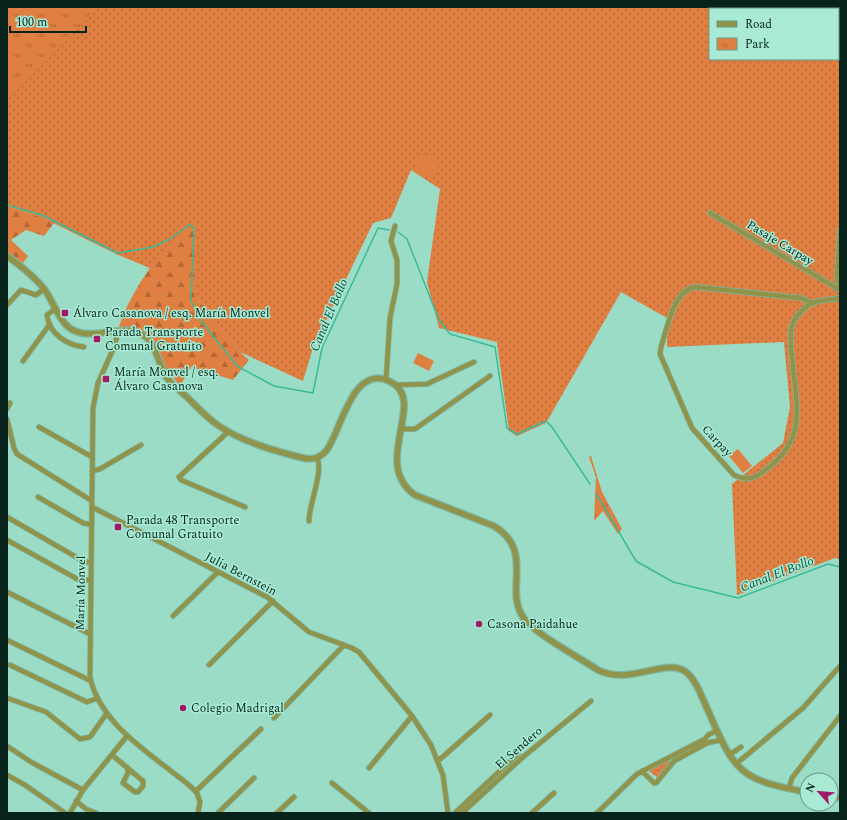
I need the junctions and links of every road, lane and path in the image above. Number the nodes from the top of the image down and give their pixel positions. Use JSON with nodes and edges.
{"nodes":[{"id":1,"x":710,"y":213,"type":"dead end"},
{"id":2,"x":395,"y":226,"type":"dead end"},
{"id":3,"x":840,"y":231,"type":"edge"},
{"id":4,"x":7,"y":256,"type":"edge"},
{"id":5,"x":44,"y":289,"type":"junction"},
{"id":6,"x":840,"y":289,"type":"edge"},
{"id":7,"x":840,"y":298,"type":"edge"},
{"id":8,"x":812,"y":303,"type":"junction"},
{"id":9,"x":7,"y":305,"type":"edge"},
{"id":10,"x":56,"y":308,"type":"junction"},
{"id":11,"x":50,"y":324,"type":"junction"},
{"id":12,"x":118,"y":331,"type":"junction"},
{"id":13,"x":84,"y":347,"type":"dead end"},
{"id":14,"x":23,"y":361,"type":"dead end"},
{"id":15,"x":474,"y":362,"type":"dead end"},
{"id":16,"x":490,"y":376,"type":"dead end"},
{"id":17,"x":386,"y":380,"type":"junction"},
{"id":18,"x":396,"y":385,"type":"junction"},
{"id":19,"x":10,"y":403,"type":"dead end"},
{"id":20,"x":7,"y":409,"type":"edge"},
{"id":21,"x":7,"y":419,"type":"edge"},
{"id":22,"x":39,"y":427,"type":"dead end"},
{"id":23,"x":401,"y":429,"type":"junction"},
{"id":24,"x":228,"y":432,"type":"junction"},
{"id":25,"x":141,"y":445,"type":"dead end"},
{"id":26,"x":92,"y":457,"type":"junction"},
{"id":27,"x":317,"y":457,"type":"junction"},
{"id":28,"x":92,"y":471,"type":"junction"},
{"id":29,"x":38,"y":497,"type":"dead end"},
{"id":30,"x":92,"y":501,"type":"junction"},
{"id":31,"x":92,"y":507,"type":"junction"},
{"id":32,"x":245,"y":508,"type":"dead end"},
{"id":33,"x":7,"y":517,"type":"edge"},
{"id":34,"x":309,"y":521,"type":"dead end"},
{"id":35,"x":92,"y":525,"type":"junction"},
{"id":36,"x":7,"y":540,"type":"edge"},
{"id":37,"x":91,"y":563,"type":"junction"},
{"id":38,"x":218,"y":572,"type":"junction"},
{"id":39,"x":91,"y":580,"type":"junction"},
{"id":40,"x":7,"y":592,"type":"edge"},
{"id":41,"x":273,"y":601,"type":"junction"},
{"id":42,"x":173,"y":616,"type":"dead end"},
{"id":43,"x":90,"y":634,"type":"junction"},
{"id":44,"x":7,"y":640,"type":"edge"},
{"id":45,"x":344,"y":645,"type":"junction"},
{"id":46,"x":10,"y":665,"type":"dead end"},
{"id":47,"x":209,"y":665,"type":"dead end"},
{"id":48,"x":840,"y":666,"type":"edge"},
{"id":49,"x":91,"y":681,"type":"junction"},
{"id":50,"x":7,"y":698,"type":"edge"},
{"id":51,"x":98,"y":698,"type":"junction"},
{"id":52,"x":591,"y":700,"type":"dead end"},
{"id":53,"x":107,"y":713,"type":"junction"},
{"id":54,"x":490,"y":715,"type":"dead end"},
{"id":55,"x":412,"y":716,"type":"junction"},
{"id":56,"x":840,"y":716,"type":"edge"},
{"id":57,"x":274,"y":718,"type":"dead end"},
{"id":58,"x":261,"y":729,"type":"dead end"},
{"id":59,"x":716,"y":731,"type":"junction"},
{"id":60,"x":128,"y":736,"type":"junction"},
{"id":61,"x":720,"y":740,"type":"junction"},
{"id":62,"x":7,"y":746,"type":"edge"},
{"id":63,"x":741,"y":747,"type":"dead end"},
{"id":64,"x":518,"y":754,"type":"dead end"},
{"id":65,"x":112,"y":755,"type":"junction"},
{"id":66,"x":729,"y":755,"type":"junction"},
{"id":67,"x":672,"y":759,"type":"junction"},
{"id":68,"x":438,"y":761,"type":"junction"},
{"id":69,"x":736,"y":764,"type":"junction"},
{"id":70,"x":127,"y":767,"type":"junction"},
{"id":71,"x":368,"y":768,"type":"dead end"},
{"id":72,"x":642,"y":771,"type":"junction"},
{"id":73,"x":7,"y":775,"type":"edge"},
{"id":74,"x":254,"y":778,"type":"dead end"},
{"id":75,"x":332,"y":783,"type":"dead end"},
{"id":76,"x":789,"y":788,"type":"junction"},
{"id":77,"x":82,"y":790,"type":"junction"},
{"id":78,"x":799,"y":790,"type":"edge"},
{"id":79,"x":196,"y":791,"type":"junction"},
{"id":80,"x":554,"y":793,"type":"dead end"},
{"id":81,"x":294,"y":797,"type":"dead end"},
{"id":82,"x":76,"y":801,"type":"junction"},
{"id":83,"x":65,"y":813,"type":"edge"},
{"id":84,"x":70,"y":813,"type":"edge"},
{"id":85,"x":96,"y":813,"type":"edge"},
{"id":86,"x":198,"y":813,"type":"edge"},
{"id":87,"x":218,"y":813,"type":"edge"},
{"id":88,"x":277,"y":813,"type":"edge"},
{"id":89,"x":369,"y":813,"type":"edge"},
{"id":90,"x":448,"y":813,"type":"edge"},
{"id":91,"x":455,"y":813,"type":"edge"},
{"id":92,"x":462,"y":813,"type":"edge"},
{"id":93,"x":532,"y":813,"type":"edge"},
{"id":94,"x":597,"y":813,"type":"edge"}],
"edges":[{"from":1,"to":6,"type":"street","name":"Pasaje Carpay"},
{"from":2,"to":17,"type":"street"},
{"from":3,"to":6,"type":"street"},
{"from":4,"to":5,"type":"street"},
{"from":5,"to":9,"type":"street"},
{"from":5,"to":10,"type":"street"},
{"from":7,"to":8,"type":"street","name":"Carpay"},
{"from":8,"to":8,"type":"street","name":"Carpay"},
{"from":10,"to":11,"type":"street"},
{"from":10,"to":12,"type":"street"},
{"from":11,"to":13,"type":"street"},
{"from":11,"to":14,"type":"street"},
{"from":12,"to":24,"type":"street"},
{"from":12,"to":26,"type":"street","name":"María Monvel"},
{"from":15,"to":18,"type":"street"},
{"from":16,"to":23,"type":"street"},
{"from":17,"to":18,"type":"street"},
{"from":17,"to":27,"type":"street"},
{"from":18,"to":23,"type":"street"},
{"from":19,"to":20,"type":"street"},
{"from":21,"to":30,"type":"street"},
{"from":22,"to":26,"type":"street"},
{"from":23,"to":59,"type":"street"},
{"from":24,"to":27,"type":"street"},
{"from":24,"to":32,"type":"street"},
{"from":25,"to":28,"type":"street"},
{"from":26,"to":28,"type":"street","name":"María Monvel"},
{"from":27,"to":34,"type":"street"},
{"from":28,"to":30,"type":"street","name":"María Monvel"},
{"from":29,"to":35,"type":"street"},
{"from":30,"to":31,"type":"street","name":"María Monvel"},
{"from":31,"to":35,"type":"street","name":"María Monvel"},
{"from":31,"to":38,"type":"street","name":"Julia Bernstein"},
{"from":33,"to":37,"type":"street"},
{"from":35,"to":37,"type":"street","name":"María Monvel"},
{"from":36,"to":39,"type":"street"},
{"from":37,"to":39,"type":"street","name":"María Monvel"},
{"from":38,"to":41,"type":"street","name":"Julia Bernstein"},
{"from":38,"to":42,"type":"street"},
{"from":39,"to":43,"type":"street","name":"María Monvel"},
{"from":40,"to":43,"type":"street"},
{"from":41,"to":45,"type":"street","name":"Julia Bernstein"},
{"from":41,"to":47,"type":"street"},
{"from":43,"to":49,"type":"street","name":"María Monvel"},
{"from":44,"to":49,"type":"street"},
{"from":45,"to":55,"type":"street","name":"Julia Bernstein"},
{"from":45,"to":57,"type":"street"},
{"from":46,"to":51,"type":"street"},
{"from":48,"to":69,"type":"street"},
{"from":49,"to":51,"type":"street","name":"María Monvel"},
{"from":50,"to":53,"type":"street"},
{"from":51,"to":53,"type":"street","name":"María Monvel"},
{"from":52,"to":92,"type":"street","name":"El Sendero"},
{"from":53,"to":60,"type":"street","name":"María Monvel"},
{"from":54,"to":68,"type":"street"},
{"from":55,"to":68,"type":"street","name":"Julia Bernstein"},
{"from":55,"to":71,"type":"street"},
{"from":56,"to":76,"type":"street"},
{"from":58,"to":79,"type":"street"},
{"from":59,"to":61,"type":"street"},
{"from":59,"to":67,"type":"street"},
{"from":60,"to":65,"type":"street"},
{"from":60,"to":79,"type":"street","name":"María Monvel"},
{"from":61,"to":66,"type":"street"},
{"from":61,"to":67,"type":"street"},
{"from":62,"to":77,"type":"street"},
{"from":63,"to":66,"type":"street"},
{"from":64,"to":91,"type":"street"},
{"from":65,"to":70,"type":"street"},
{"from":65,"to":77,"type":"street"},
{"from":66,"to":69,"type":"street"},
{"from":67,"to":72,"type":"street"},
{"from":67,"to":72,"type":"street"},
{"from":68,"to":90,"type":"street","name":"Julia Bernstein"},
{"from":69,"to":76,"type":"street"},
{"from":70,"to":70,"type":"street"},
{"from":72,"to":94,"type":"street"},
{"from":73,"to":83,"type":"street"},
{"from":74,"to":87,"type":"street"},
{"from":75,"to":89,"type":"street"},
{"from":76,"to":78,"type":"street"},
{"from":77,"to":82,"type":"street"},
{"from":79,"to":86,"type":"street"},
{"from":80,"to":93,"type":"street"},
{"from":81,"to":88,"type":"street"},
{"from":82,"to":84,"type":"street"},
{"from":82,"to":85,"type":"street"}]}
